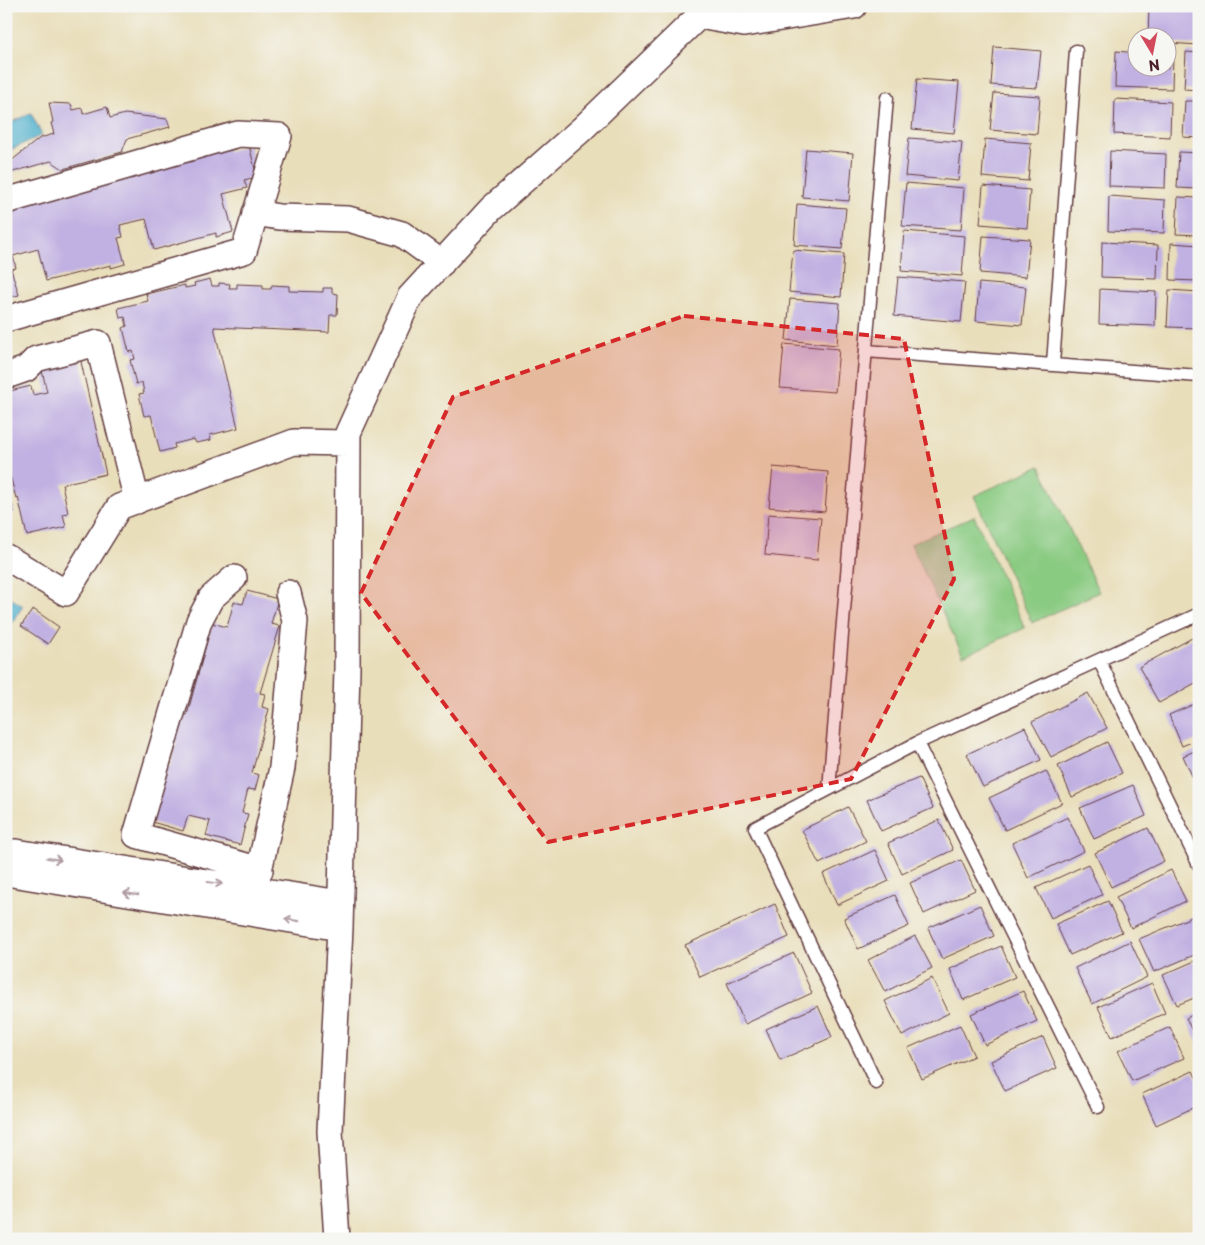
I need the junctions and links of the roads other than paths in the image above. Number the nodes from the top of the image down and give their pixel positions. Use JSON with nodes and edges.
{"nodes":[{"id":1,"x":854,"y":6,"type":"edge"},
{"id":2,"x":703,"y":11,"type":"edge"},
{"id":3,"x":1076,"y":51,"type":"dead end"},
{"id":4,"x":887,"y":98,"type":"dead end"},
{"id":5,"x":6,"y":201,"type":"edge"},
{"id":6,"x":255,"y":213,"type":"junction"},
{"id":7,"x":442,"y":263,"type":"junction"},
{"id":8,"x":6,"y":319,"type":"edge"},
{"id":9,"x":866,"y":351,"type":"junction"},
{"id":10,"x":1053,"y":364,"type":"junction"},
{"id":11,"x":6,"y":376,"type":"edge"},
{"id":12,"x":1199,"y":376,"type":"edge"},
{"id":13,"x":348,"y":443,"type":"junction"},
{"id":14,"x":136,"y":500,"type":"junction"},
{"id":15,"x":6,"y":557,"type":"edge"},
{"id":16,"x":234,"y":578,"type":"dead end"},
{"id":17,"x":288,"y":593,"type":"dead end"},
{"id":18,"x":1199,"y":614,"type":"edge"},
{"id":19,"x":1099,"y":660,"type":"junction"},
{"id":20,"x":917,"y":743,"type":"junction"},
{"id":21,"x":829,"y":789,"type":"junction"},
{"id":22,"x":6,"y":853,"type":"edge"},
{"id":23,"x":1199,"y":865,"type":"edge"},
{"id":24,"x":6,"y":872,"type":"edge"},
{"id":25,"x":257,"y":880,"type":"junction"},
{"id":26,"x":340,"y":903,"type":"junction"},
{"id":27,"x":340,"y":928,"type":"junction"},
{"id":28,"x":876,"y":1083,"type":"dead end"},
{"id":29,"x":1098,"y":1107,"type":"dead end"},
{"id":30,"x":337,"y":1239,"type":"edge"}],
"edges":[{"from":1,"to":2,"type":"street"},
{"from":2,"to":7,"type":"street"},
{"from":3,"to":10,"type":"lane"},
{"from":4,"to":9,"type":"lane"},
{"from":5,"to":6,"type":"street"},
{"from":6,"to":7,"type":"street"},
{"from":6,"to":8,"type":"street"},
{"from":7,"to":13,"type":"street"},
{"from":9,"to":10,"type":"lane"},
{"from":9,"to":21,"type":"lane"},
{"from":10,"to":12,"type":"lane"},
{"from":11,"to":14,"type":"street"},
{"from":13,"to":14,"type":"street"},
{"from":13,"to":26,"type":"street"},
{"from":14,"to":15,"type":"street"},
{"from":16,"to":25,"type":"street"},
{"from":17,"to":25,"type":"street"},
{"from":18,"to":19,"type":"lane"},
{"from":19,"to":20,"type":"lane"},
{"from":19,"to":23,"type":"lane"},
{"from":20,"to":21,"type":"lane"},
{"from":20,"to":29,"type":"lane"},
{"from":21,"to":28,"type":"lane"},
{"from":22,"to":25,"type":"street","one_way":true},
{"from":27,"to":24,"type":"street","one_way":true},
{"from":25,"to":26,"type":"street"},
{"from":26,"to":27,"type":"street"},
{"from":27,"to":30,"type":"street"}]}
